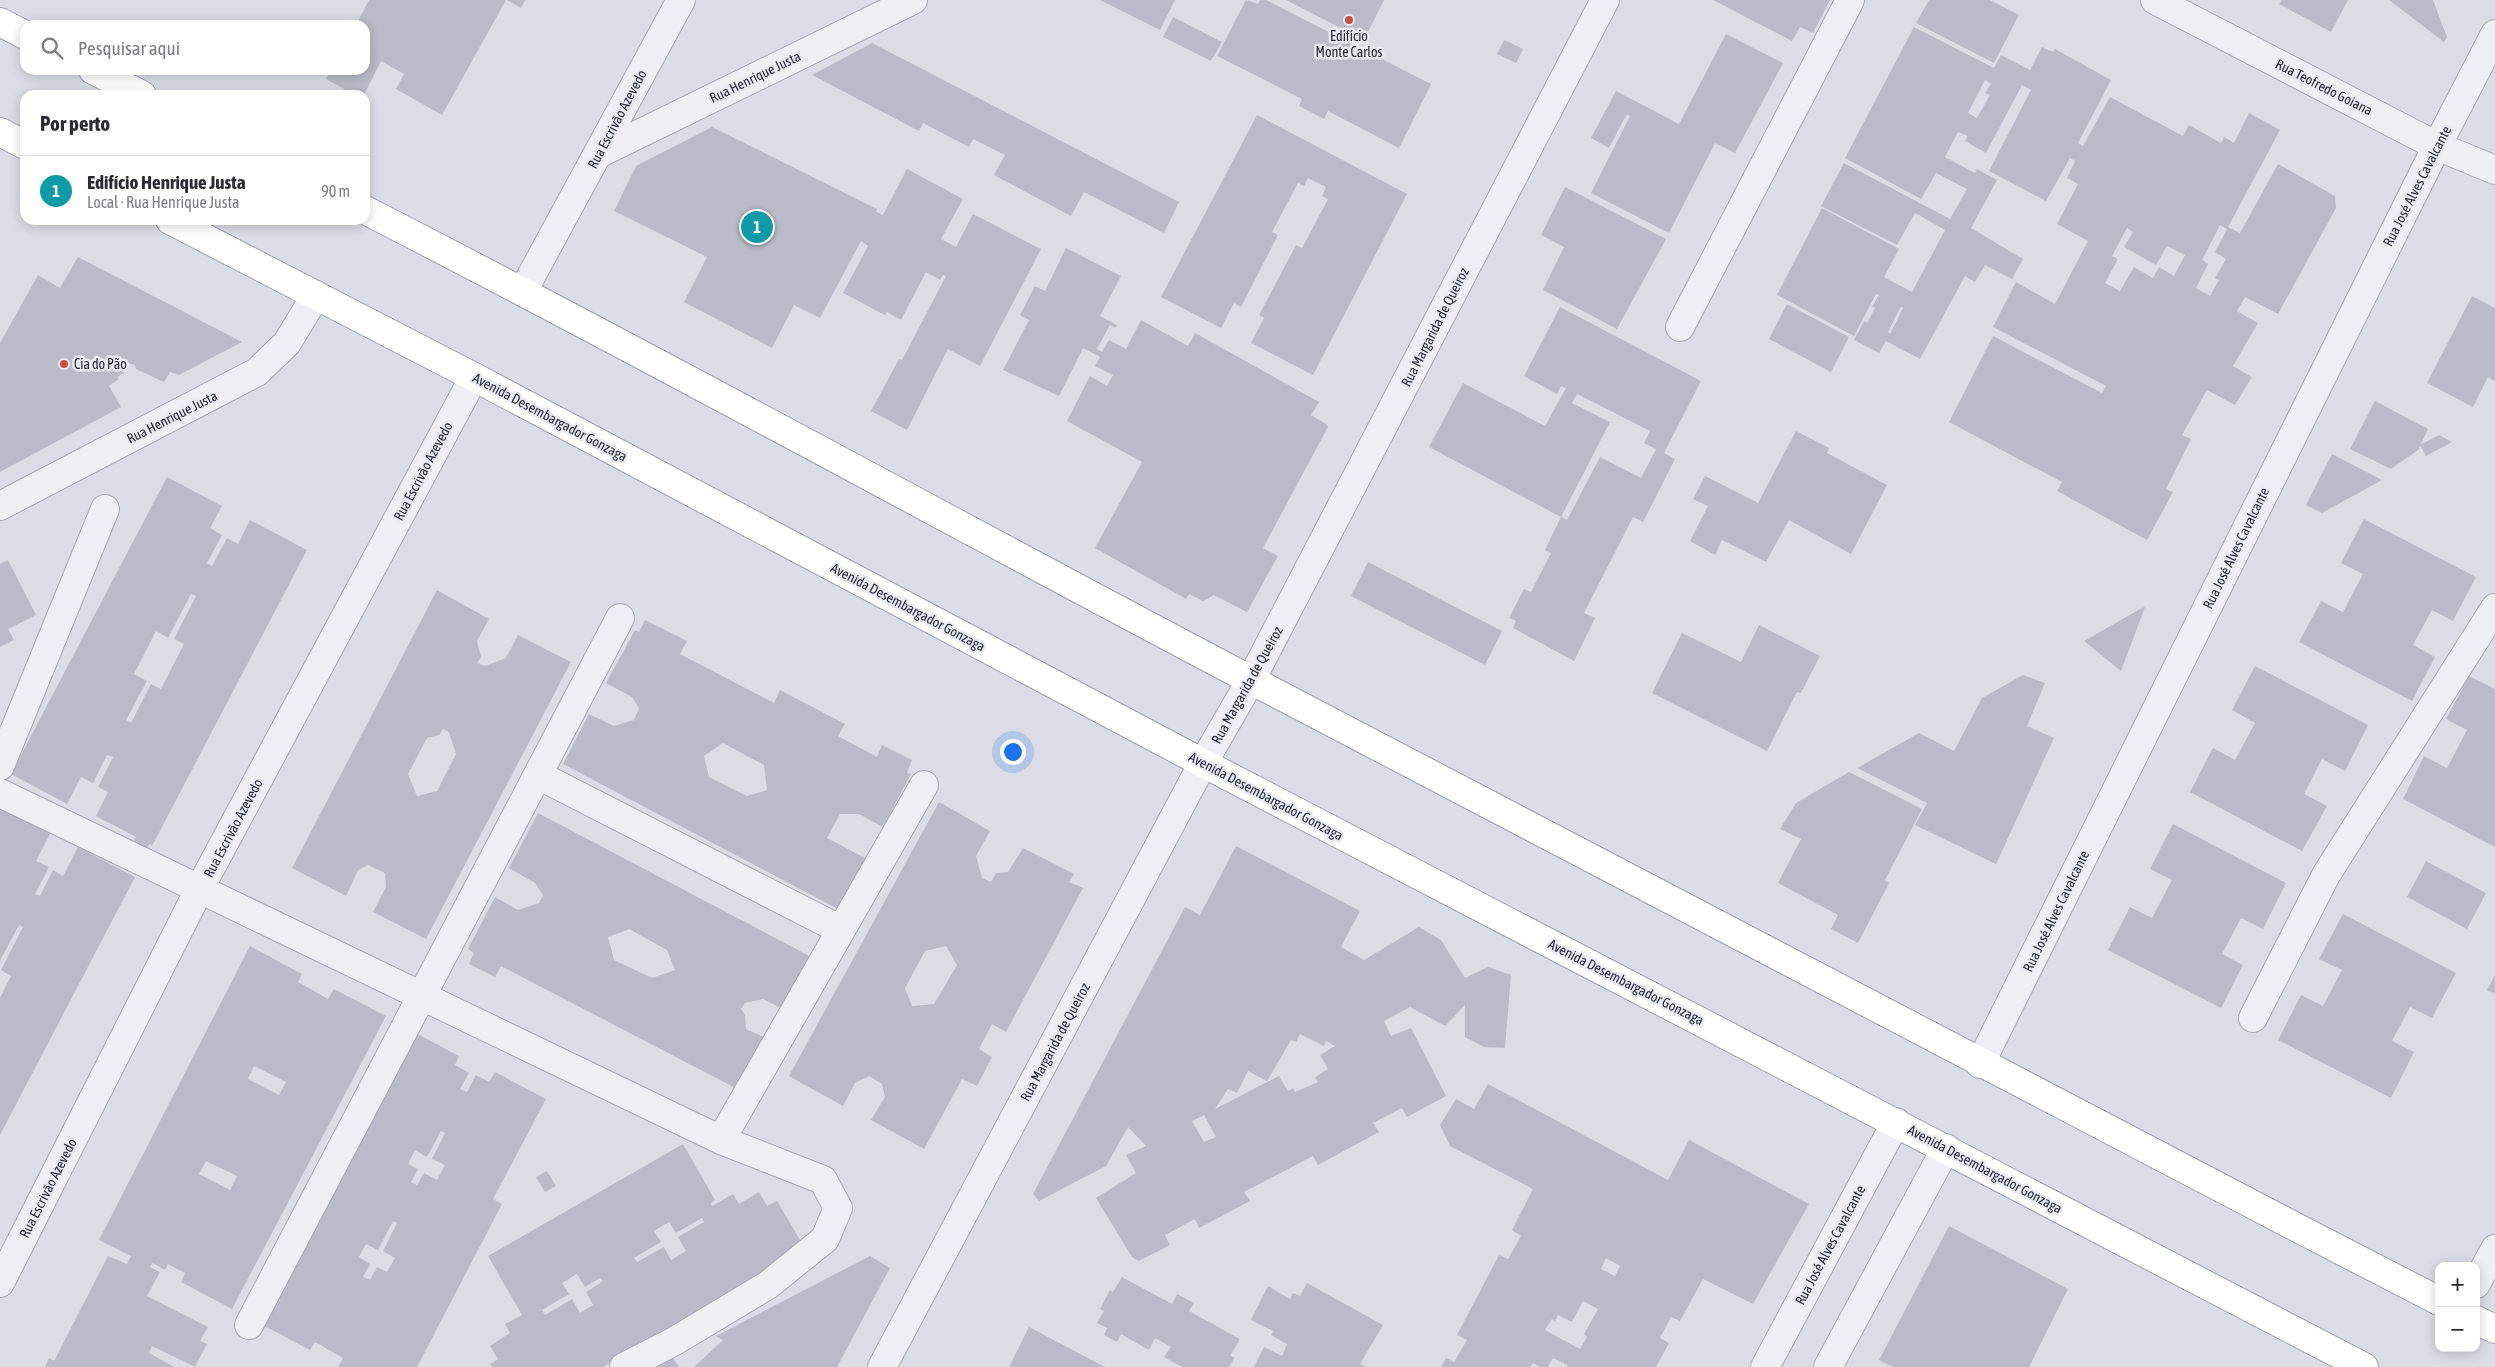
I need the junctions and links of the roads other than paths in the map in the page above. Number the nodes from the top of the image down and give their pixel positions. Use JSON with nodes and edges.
{"nodes":[{"id":1,"x":681,"y":0,"type":"edge"},
{"id":2,"x":913,"y":0,"type":"edge"},
{"id":3,"x":1605,"y":0,"type":"edge"},
{"id":4,"x":1850,"y":0,"type":"edge"},
{"id":5,"x":2155,"y":0,"type":"edge"},
{"id":6,"x":0,"y":22,"type":"edge"},
{"id":7,"x":20,"y":32,"type":"edge"},
{"id":8,"x":2495,"y":34,"type":"edge"},
{"id":9,"x":103,"y":75,"type":"edge"},
{"id":10,"x":132,"y":90,"type":"edge"},
{"id":11,"x":0,"y":132,"type":"edge"},
{"id":12,"x":20,"y":142,"type":"edge"},
{"id":13,"x":2437,"y":146,"type":"junction"},
{"id":14,"x":598,"y":154,"type":"junction"},
{"id":15,"x":2495,"y":170,"type":"edge"},
{"id":16,"x":370,"y":213,"type":"edge"},
{"id":17,"x":180,"y":225,"type":"edge"},
{"id":18,"x":523,"y":291,"type":"junction"},
{"id":19,"x":316,"y":295,"type":"junction"},
{"id":20,"x":1680,"y":327,"type":"dead end"},
{"id":21,"x":474,"y":377,"type":"junction"},
{"id":22,"x":0,"y":506,"type":"edge"},
{"id":23,"x":105,"y":509,"type":"dead end"},
{"id":24,"x":2495,"y":608,"type":"edge"},
{"id":25,"x":620,"y":618,"type":"dead end"},
{"id":26,"x":1251,"y":680,"type":"junction"},
{"id":27,"x":1203,"y":764,"type":"junction"},
{"id":28,"x":0,"y":766,"type":"edge"},
{"id":29,"x":538,"y":776,"type":"junction"},
{"id":30,"x":924,"y":785,"type":"dead end"},
{"id":31,"x":0,"y":793,"type":"edge"},
{"id":32,"x":200,"y":888,"type":"junction"},
{"id":33,"x":841,"y":930,"type":"junction"},
{"id":34,"x":422,"y":996,"type":"junction"},
{"id":35,"x":2253,"y":1018,"type":"dead end"},
{"id":36,"x":1980,"y":1064,"type":"junction"},
{"id":37,"x":1896,"y":1122,"type":"junction"},
{"id":38,"x":721,"y":1140,"type":"junction"},
{"id":39,"x":1946,"y":1148,"type":"junction"},
{"id":40,"x":2495,"y":1249,"type":"edge"},
{"id":41,"x":2480,"y":1277,"type":"edge"},
{"id":42,"x":0,"y":1283,"type":"edge"},
{"id":43,"x":2435,"y":1299,"type":"edge"},
{"id":44,"x":2480,"y":1322,"type":"edge"},
{"id":45,"x":249,"y":1325,"type":"dead end"},
{"id":46,"x":2495,"y":1330,"type":"edge"},
{"id":47,"x":624,"y":1367,"type":"edge"},
{"id":48,"x":882,"y":1367,"type":"edge"},
{"id":49,"x":1765,"y":1367,"type":"edge"},
{"id":50,"x":1828,"y":1367,"type":"edge"},
{"id":51,"x":2364,"y":1367,"type":"edge"}],
"edges":[{"from":1,"to":14,"type":"street","name":"Rua Escrivão Azevedo"},
{"from":2,"to":14,"type":"street","name":"Rua Henrique Justa"},
{"from":3,"to":26,"type":"street","name":"Rua Margarida de Queiroz"},
{"from":4,"to":20,"type":"street"},
{"from":5,"to":13,"type":"street","name":"Rua Teofredo Goiana"},
{"from":6,"to":7,"type":"main road"},
{"from":8,"to":13,"type":"street","name":"Rua José Alves Cavalcante"},
{"from":9,"to":10,"type":"main road"},
{"from":11,"to":12,"type":"main road"},
{"from":13,"to":15,"type":"street","name":"Rua Teofredo Goiana"},
{"from":13,"to":36,"type":"street","name":"Rua José Alves Cavalcante"},
{"from":14,"to":18,"type":"street","name":"Rua Escrivão Azevedo"},
{"from":16,"to":18,"type":"main road"},
{"from":17,"to":19,"type":"main road","name":"Avenida Desembargador Gonzaga"},
{"from":18,"to":26,"type":"main road"},
{"from":19,"to":21,"type":"main road","name":"Avenida Desembargador Gonzaga"},
{"from":19,"to":22,"type":"street","name":"Rua Henrique Justa"},
{"from":21,"to":27,"type":"main road","name":"Avenida Desembargador Gonzaga"},
{"from":21,"to":32,"type":"street","name":"Rua Escrivão Azevedo"},
{"from":23,"to":28,"type":"street"},
{"from":24,"to":35,"type":"street"},
{"from":25,"to":29,"type":"street"},
{"from":26,"to":27,"type":"street","name":"Rua Margarida de Queiroz"},
{"from":26,"to":36,"type":"main road"},
{"from":27,"to":37,"type":"main road","name":"Avenida Desembargador Gonzaga"},
{"from":27,"to":48,"type":"street","name":"Rua Margarida de Queiroz"},
{"from":29,"to":33,"type":"street"},
{"from":29,"to":34,"type":"street"},
{"from":30,"to":33,"type":"street"},
{"from":31,"to":32,"type":"street"},
{"from":32,"to":34,"type":"street"},
{"from":32,"to":42,"type":"street","name":"Rua Escrivão Azevedo"},
{"from":33,"to":38,"type":"street"},
{"from":34,"to":38,"type":"street"},
{"from":34,"to":45,"type":"street"},
{"from":36,"to":43,"type":"main road"},
{"from":37,"to":39,"type":"main road","name":"Avenida Desembargador Gonzaga"},
{"from":37,"to":49,"type":"street","name":"Rua José Alves Cavalcante"},
{"from":38,"to":47,"type":"street"},
{"from":39,"to":50,"type":"street"},
{"from":39,"to":51,"type":"main road","name":"Avenida Desembargador Gonzaga"},
{"from":40,"to":41,"type":"street"},
{"from":44,"to":46,"type":"main road"}]}
